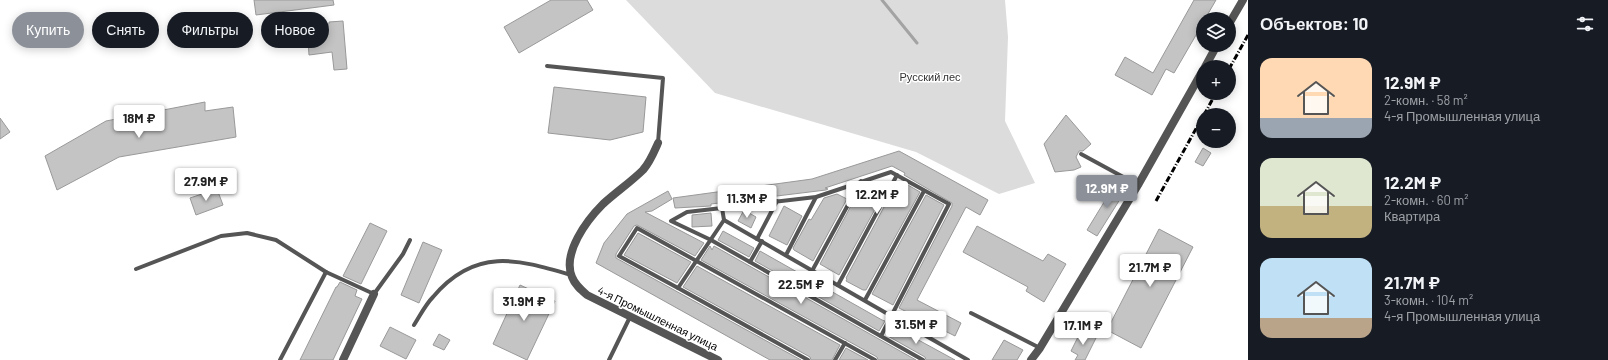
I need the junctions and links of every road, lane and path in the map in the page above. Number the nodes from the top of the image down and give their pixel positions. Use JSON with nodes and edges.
{"nodes":[{"id":1,"x":1243,"y":0,"type":"edge"},
{"id":2,"x":1236,"y":12,"type":"edge"},
{"id":3,"x":547,"y":66,"type":"dead end"},
{"id":4,"x":1196,"y":82,"type":"edge"},
{"id":5,"x":658,"y":143,"type":"joint"},
{"id":6,"x":1081,"y":154,"type":"dead end"},
{"id":7,"x":897,"y":175,"type":"junction"},
{"id":8,"x":861,"y":182,"type":"junction"},
{"id":9,"x":1138,"y":185,"type":"junction"},
{"id":10,"x":924,"y":191,"type":"junction"},
{"id":11,"x":816,"y":197,"type":"junction"},
{"id":12,"x":778,"y":201,"type":"junction"},
{"id":13,"x":722,"y":208,"type":"junction"},
{"id":14,"x":724,"y":220,"type":"junction"},
{"id":15,"x":410,"y":240,"type":"dead end"},
{"id":16,"x":710,"y":240,"type":"junction"},
{"id":17,"x":759,"y":240,"type":"junction"},
{"id":18,"x":786,"y":255,"type":"junction"},
{"id":19,"x":697,"y":261,"type":"junction"},
{"id":20,"x":750,"y":262,"type":"junction"},
{"id":21,"x":136,"y":269,"type":"dead end"},
{"id":22,"x":812,"y":271,"type":"junction"},
{"id":23,"x":326,"y":272,"type":"junction"},
{"id":24,"x":571,"y":275,"type":"junction"},
{"id":25,"x":838,"y":285,"type":"junction"},
{"id":26,"x":678,"y":288,"type":"junction"},
{"id":27,"x":374,"y":294,"type":"junction"},
{"id":28,"x":865,"y":300,"type":"junction"},
{"id":29,"x":971,"y":313,"type":"dead end"},
{"id":30,"x":892,"y":316,"type":"junction"},
{"id":31,"x":630,"y":317,"type":"junction"},
{"id":32,"x":414,"y":325,"type":"dead end"},
{"id":33,"x":881,"y":336,"type":"junction"},
{"id":34,"x":845,"y":343,"type":"junction"},
{"id":35,"x":1040,"y":348,"type":"junction"},
{"id":36,"x":280,"y":360,"type":"edge"},
{"id":37,"x":342,"y":360,"type":"edge"},
{"id":38,"x":609,"y":360,"type":"edge"},
{"id":39,"x":718,"y":360,"type":"edge"},
{"id":40,"x":808,"y":360,"type":"edge"},
{"id":41,"x":835,"y":360,"type":"edge"},
{"id":42,"x":875,"y":360,"type":"edge"},
{"id":43,"x":923,"y":360,"type":"edge"},
{"id":44,"x":968,"y":360,"type":"edge"},
{"id":45,"x":1031,"y":360,"type":"edge"}],
"edges":[{"from":1,"to":2,"type":"street"},
{"from":3,"to":5,"type":"lane"},
{"from":4,"to":9,"type":"street"},
{"from":5,"to":24,"type":"street"},
{"from":6,"to":9,"type":"lane"},
{"from":7,"to":8,"type":"lane"},
{"from":7,"to":10,"type":"lane"},
{"from":7,"to":25,"type":"lane"},
{"from":8,"to":11,"type":"lane"},
{"from":8,"to":22,"type":"lane"},
{"from":9,"to":35,"type":"street"},
{"from":10,"to":28,"type":"lane"},
{"from":10,"to":30,"type":"lane"},
{"from":11,"to":12,"type":"lane"},
{"from":11,"to":18,"type":"lane"},
{"from":12,"to":13,"type":"lane"},
{"from":12,"to":17,"type":"lane"},
{"from":13,"to":14,"type":"lane"},
{"from":13,"to":16,"type":"lane"},
{"from":14,"to":16,"type":"lane"},
{"from":14,"to":17,"type":"lane"},
{"from":15,"to":27,"type":"lane"},
{"from":16,"to":19,"type":"lane"},
{"from":16,"to":20,"type":"lane"},
{"from":17,"to":18,"type":"lane"},
{"from":17,"to":20,"type":"lane"},
{"from":18,"to":22,"type":"lane"},
{"from":19,"to":26,"type":"lane"},
{"from":19,"to":26,"type":"lane"},
{"from":19,"to":34,"type":"lane"},
{"from":20,"to":33,"type":"lane"},
{"from":21,"to":23,"type":"lane"},
{"from":22,"to":25,"type":"lane"},
{"from":23,"to":27,"type":"lane"},
{"from":23,"to":36,"type":"lane"},
{"from":24,"to":31,"type":"street","name":"4-я Промышленная улица"},
{"from":24,"to":32,"type":"lane"},
{"from":25,"to":28,"type":"lane"},
{"from":26,"to":40,"type":"lane"},
{"from":27,"to":37,"type":"street"},
{"from":28,"to":30,"type":"lane"},
{"from":29,"to":35,"type":"lane"},
{"from":30,"to":33,"type":"lane"},
{"from":30,"to":44,"type":"lane"},
{"from":31,"to":38,"type":"lane"},
{"from":31,"to":39,"type":"street","name":"4-я Промышленная улица"},
{"from":33,"to":43,"type":"lane"},
{"from":34,"to":41,"type":"lane"},
{"from":34,"to":42,"type":"lane"},
{"from":35,"to":45,"type":"street"}]}
